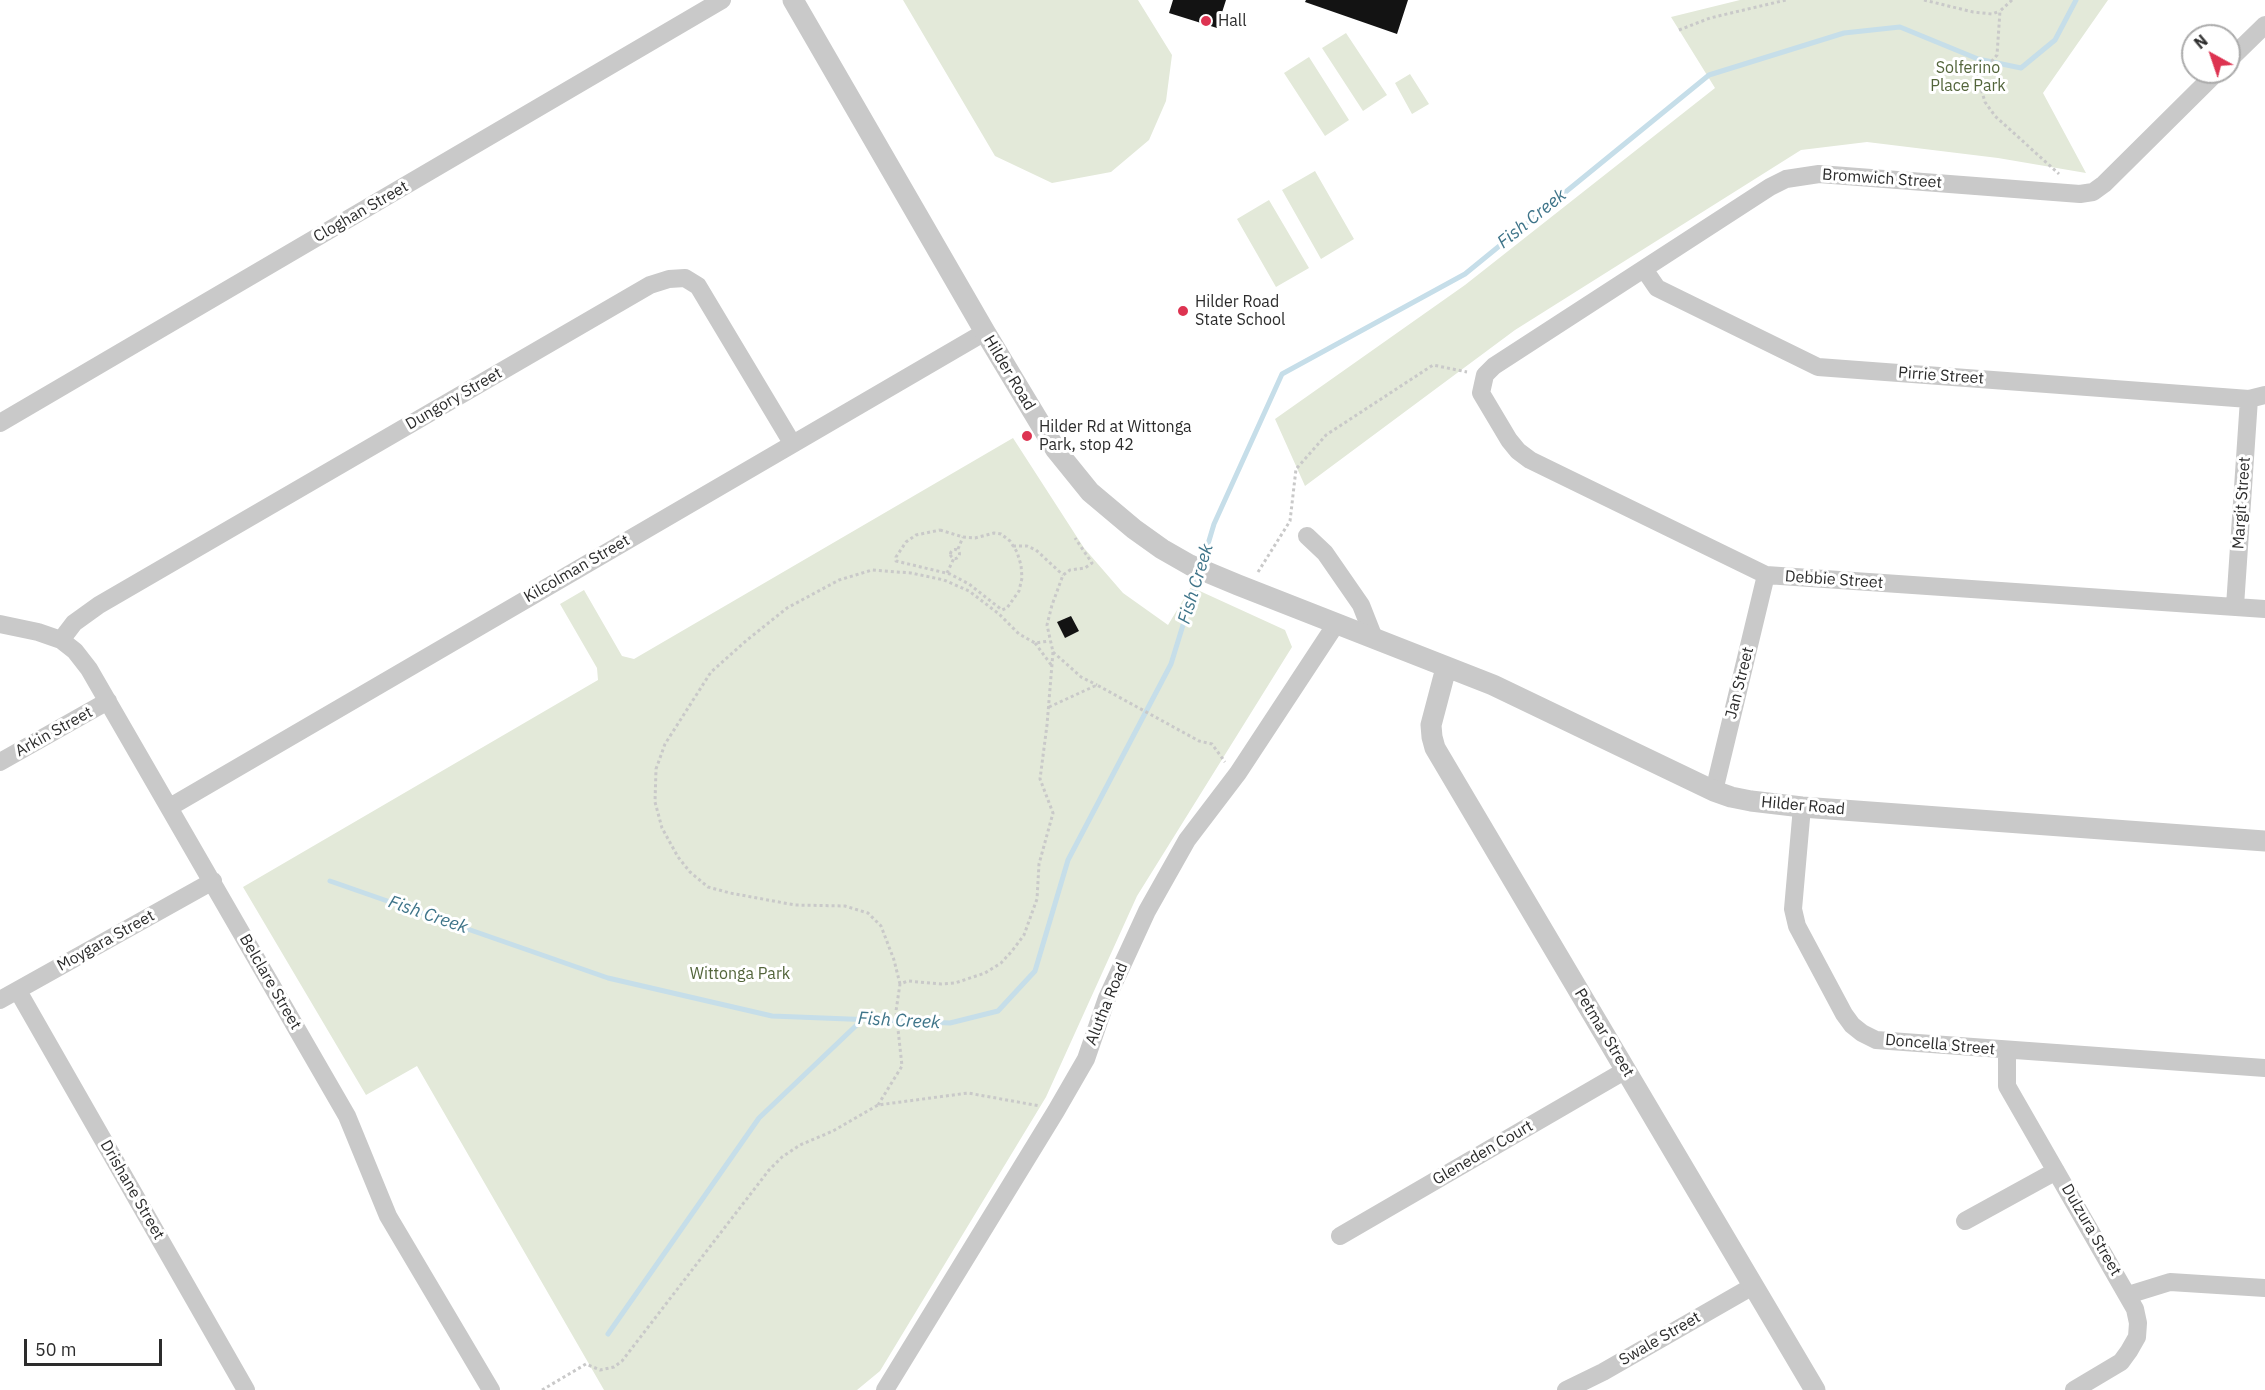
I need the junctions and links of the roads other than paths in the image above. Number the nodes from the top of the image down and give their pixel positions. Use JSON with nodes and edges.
{"nodes":[{"id":1,"x":722,"y":0,"type":"edge"},
{"id":2,"x":793,"y":0,"type":"edge"},
{"id":3,"x":2265,"y":25,"type":"edge"},
{"id":4,"x":2241,"y":48,"type":"edge"},
{"id":5,"x":2205,"y":84,"type":"edge"},
{"id":6,"x":1644,"y":268,"type":"junction"},
{"id":7,"x":985,"y":332,"type":"junction"},
{"id":8,"x":1479,"y":370,"type":"joint"},
{"id":9,"x":2257,"y":397,"type":"edge"},
{"id":10,"x":0,"y":423,"type":"edge"},
{"id":11,"x":792,"y":444,"type":"junction"},
{"id":12,"x":1307,"y":536,"type":"dead end"},
{"id":13,"x":1766,"y":575,"type":"junction"},
{"id":14,"x":2235,"y":606,"type":"junction"},
{"id":15,"x":2265,"y":609,"type":"edge"},
{"id":16,"x":0,"y":624,"type":"edge"},
{"id":17,"x":1336,"y":624,"type":"junction"},
{"id":18,"x":1374,"y":639,"type":"junction"},
{"id":19,"x":61,"y":640,"type":"junction"},
{"id":20,"x":1446,"y":668,"type":"junction"},
{"id":21,"x":108,"y":701,"type":"junction"},
{"id":22,"x":0,"y":762,"type":"edge"},
{"id":23,"x":1714,"y":791,"type":"junction"},
{"id":24,"x":170,"y":807,"type":"junction"},
{"id":25,"x":1802,"y":807,"type":"junction"},
{"id":26,"x":2265,"y":841,"type":"edge"},
{"id":27,"x":213,"y":881,"type":"junction"},
{"id":28,"x":18,"y":991,"type":"junction"},
{"id":29,"x":0,"y":1000,"type":"edge"},
{"id":30,"x":2007,"y":1051,"type":"junction"},
{"id":31,"x":2265,"y":1068,"type":"edge"},
{"id":32,"x":1626,"y":1070,"type":"junction"},
{"id":33,"x":2056,"y":1170,"type":"junction"},
{"id":34,"x":1965,"y":1221,"type":"dead end"},
{"id":35,"x":1340,"y":1236,"type":"dead end"},
{"id":36,"x":1753,"y":1286,"type":"junction"},
{"id":37,"x":2265,"y":1288,"type":"edge"},
{"id":38,"x":2128,"y":1295,"type":"junction"},
{"id":39,"x":1603,"y":1381,"type":"edge"},
{"id":40,"x":2080,"y":1389,"type":"edge"},
{"id":41,"x":246,"y":1390,"type":"edge"},
{"id":42,"x":491,"y":1390,"type":"edge"},
{"id":43,"x":885,"y":1390,"type":"edge"},
{"id":44,"x":1566,"y":1390,"type":"edge"},
{"id":45,"x":1815,"y":1390,"type":"edge"}],
"edges":[{"from":1,"to":10,"type":"street","name":"Cloghan Street"},
{"from":2,"to":7,"type":"street","name":"Hilder Road"},
{"from":3,"to":4,"type":"street"},
{"from":5,"to":6,"type":"street","name":"Bromwich Street"},
{"from":6,"to":8,"type":"street","name":"Bromwich Street"},
{"from":6,"to":9,"type":"street","name":"Pirrie Street"},
{"from":7,"to":11,"type":"street","name":"Kilcolman Street"},
{"from":7,"to":17,"type":"street","name":"Hilder Road"},
{"from":8,"to":13,"type":"street","name":"Debbie Street"},
{"from":9,"to":14,"type":"street","name":"Margit Street"},
{"from":11,"to":19,"type":"street","name":"Dungory Street"},
{"from":11,"to":24,"type":"street","name":"Kilcolman Street"},
{"from":12,"to":18,"type":"street"},
{"from":13,"to":14,"type":"street","name":"Debbie Street"},
{"from":13,"to":23,"type":"street","name":"Jan Street"},
{"from":14,"to":15,"type":"street","name":"Debbie Street"},
{"from":16,"to":19,"type":"street","name":"Belclare Street"},
{"from":17,"to":18,"type":"street","name":"Hilder Road"},
{"from":17,"to":43,"type":"street","name":"Alutha Road"},
{"from":18,"to":20,"type":"street","name":"Hilder Road"},
{"from":19,"to":21,"type":"street","name":"Belclare Street"},
{"from":20,"to":23,"type":"street","name":"Hilder Road"},
{"from":20,"to":32,"type":"street","name":"Petmar Street"},
{"from":21,"to":22,"type":"street","name":"Arkin Street"},
{"from":21,"to":24,"type":"street","name":"Belclare Street"},
{"from":23,"to":25,"type":"street","name":"Hilder Road"},
{"from":24,"to":27,"type":"street","name":"Belclare Street"},
{"from":25,"to":26,"type":"street","name":"Hilder Road"},
{"from":25,"to":30,"type":"street","name":"Doncella Street"},
{"from":27,"to":28,"type":"street","name":"Moygara Street"},
{"from":27,"to":42,"type":"street","name":"Belclare Street"},
{"from":28,"to":29,"type":"street","name":"Moygara Street"},
{"from":28,"to":41,"type":"street","name":"Drishane Street"},
{"from":30,"to":31,"type":"street","name":"Doncella Street"},
{"from":30,"to":33,"type":"street","name":"Dulzura Street"},
{"from":32,"to":35,"type":"street","name":"Gleneden Court"},
{"from":32,"to":36,"type":"street","name":"Petmar Street"},
{"from":33,"to":34,"type":"street"},
{"from":33,"to":38,"type":"street","name":"Dulzura Street"},
{"from":36,"to":39,"type":"street","name":"Swale Street"},
{"from":36,"to":45,"type":"street","name":"Petmar Street"},
{"from":37,"to":38,"type":"street"},
{"from":38,"to":40,"type":"street","name":"Dulzura Street"},
{"from":39,"to":44,"type":"street","name":"Swale Street"}]}
